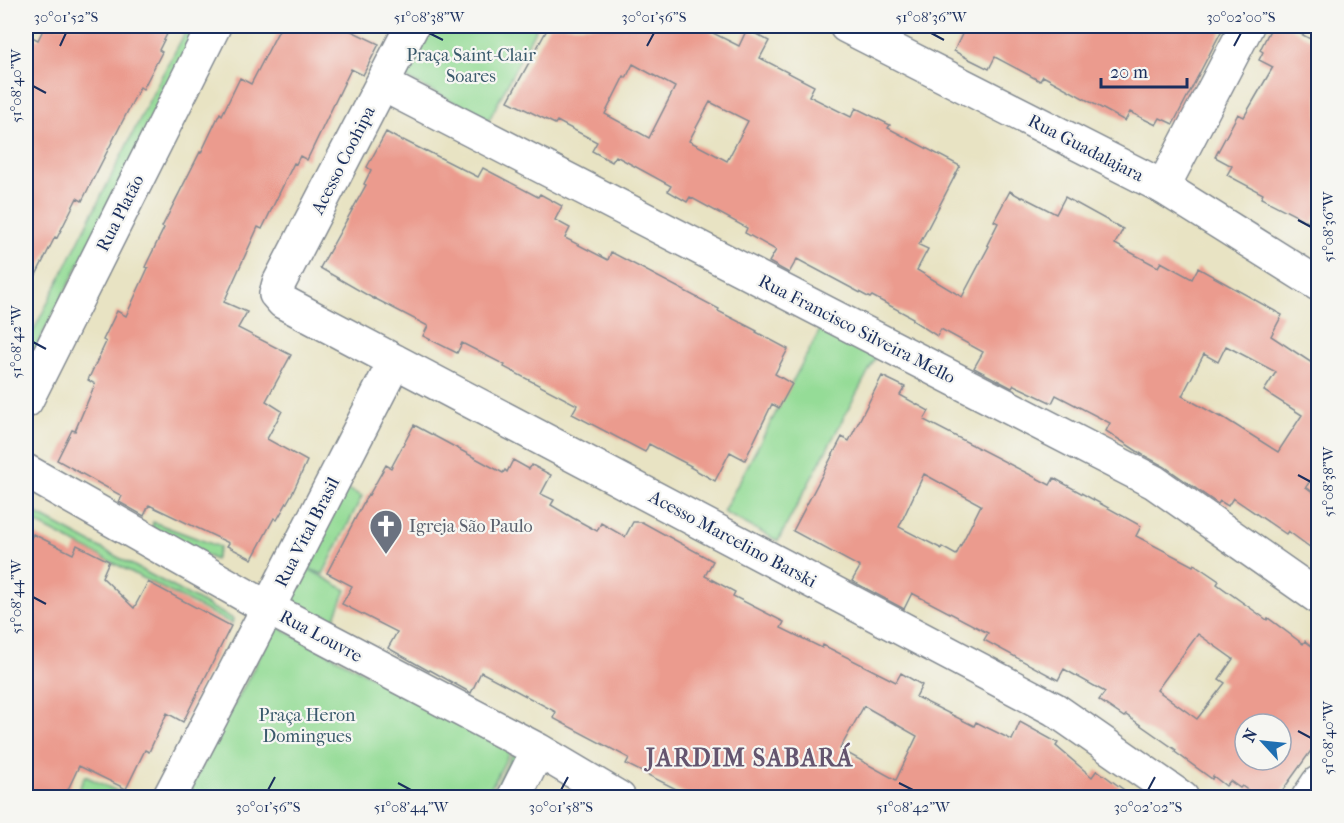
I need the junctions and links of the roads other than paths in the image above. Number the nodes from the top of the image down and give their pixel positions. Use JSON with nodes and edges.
{"nodes":[{"id":1,"x":213,"y":26,"type":"edge"},
{"id":2,"x":412,"y":26,"type":"edge"},
{"id":3,"x":846,"y":26,"type":"edge"},
{"id":4,"x":1247,"y":26,"type":"edge"},
{"id":5,"x":382,"y":84,"type":"junction"},
{"id":6,"x":1163,"y":187,"type":"junction"},
{"id":7,"x":1318,"y":284,"type":"edge"},
{"id":8,"x":276,"y":294,"type":"joint"},
{"id":9,"x":395,"y":361,"type":"junction"},
{"id":10,"x":26,"y":401,"type":"edge"},
{"id":11,"x":26,"y":471,"type":"edge"},
{"id":12,"x":1318,"y":597,"type":"edge"},
{"id":13,"x":268,"y":608,"type":"junction"},
{"id":14,"x":538,"y":750,"type":"junction"},
{"id":15,"x":1318,"y":783,"type":"edge"},
{"id":16,"x":169,"y":798,"type":"edge"},
{"id":17,"x":514,"y":798,"type":"edge"},
{"id":18,"x":619,"y":798,"type":"edge"},
{"id":19,"x":1182,"y":798,"type":"edge"},
{"id":20,"x":1308,"y":798,"type":"edge"}],
"edges":[{"from":1,"to":10,"type":"street","name":"Rua Platão"},
{"from":2,"to":5,"type":"street","name":"Acesso Coohipa"},
{"from":3,"to":6,"type":"street","name":"Rua Guadalajara"},
{"from":4,"to":6,"type":"street"},
{"from":5,"to":8,"type":"street","name":"Acesso Coohipa"},
{"from":5,"to":12,"type":"street","name":"Rua Francisco Silveira Mello"},
{"from":6,"to":7,"type":"street","name":"Rua Guadalajara"},
{"from":8,"to":9,"type":"street","name":"Acesso Marcelino Barski"},
{"from":9,"to":13,"type":"street","name":"Rua Vital Brasil"},
{"from":9,"to":19,"type":"street","name":"Acesso Marcelino Barski"},
{"from":11,"to":13,"type":"street","name":"Rua Louvre"},
{"from":13,"to":14,"type":"street","name":"Rua Louvre"},
{"from":13,"to":16,"type":"street","name":"Rua Vital Brasil"},
{"from":14,"to":17,"type":"street"},
{"from":14,"to":18,"type":"street","name":"Rua Louvre"},
{"from":15,"to":20,"type":"street"}]}
